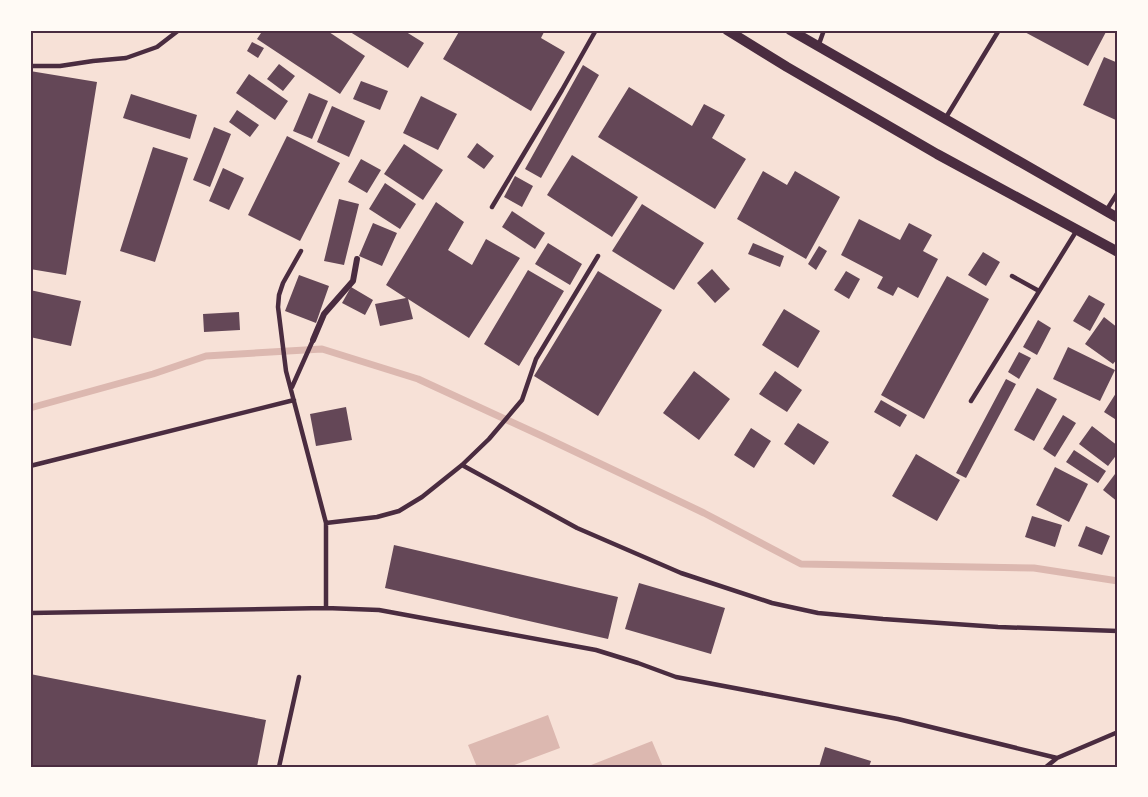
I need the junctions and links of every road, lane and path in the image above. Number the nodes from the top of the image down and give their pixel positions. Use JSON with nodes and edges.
{"nodes":[{"id":1,"x":179,"y":30,"type":"edge"},
{"id":2,"x":596,"y":30,"type":"edge"},
{"id":3,"x":727,"y":30,"type":"edge"},
{"id":4,"x":790,"y":30,"type":"edge"},
{"id":5,"x":824,"y":30,"type":"edge"},
{"id":6,"x":999,"y":30,"type":"edge"},
{"id":7,"x":818,"y":47,"type":"junction"},
{"id":8,"x":30,"y":66,"type":"edge"},
{"id":9,"x":945,"y":119,"type":"junction"},
{"id":10,"x":1118,"y":192,"type":"edge"},
{"id":11,"x":492,"y":207,"type":"dead end"},
{"id":12,"x":1106,"y":212,"type":"junction"},
{"id":13,"x":1118,"y":218,"type":"edge"},
{"id":14,"x":1077,"y":230,"type":"junction"},
{"id":15,"x":302,"y":251,"type":"dead end"},
{"id":16,"x":1118,"y":252,"type":"edge"},
{"id":17,"x":598,"y":256,"type":"dead end"},
{"id":18,"x":357,"y":259,"type":"dead end"},
{"id":19,"x":1012,"y":276,"type":"dead end"},
{"id":20,"x":1039,"y":291,"type":"junction"},
{"id":21,"x":313,"y":340,"type":"joint"},
{"id":22,"x":291,"y":389,"type":"junction"},
{"id":23,"x":294,"y":400,"type":"junction"},
{"id":24,"x":971,"y":401,"type":"dead end"},
{"id":25,"x":462,"y":465,"type":"junction"},
{"id":26,"x":30,"y":466,"type":"edge"},
{"id":27,"x":326,"y":523,"type":"junction"},
{"id":28,"x":327,"y":608,"type":"junction"},
{"id":29,"x":30,"y":613,"type":"edge"},
{"id":30,"x":1118,"y":631,"type":"edge"},
{"id":31,"x":299,"y":677,"type":"dead end"},
{"id":32,"x":1118,"y":732,"type":"edge"},
{"id":33,"x":1057,"y":758,"type":"junction"},
{"id":34,"x":279,"y":767,"type":"edge"},
{"id":35,"x":1046,"y":767,"type":"edge"}],
"edges":[{"from":1,"to":8,"type":"lane"},
{"from":2,"to":11,"type":"lane"},
{"from":3,"to":14,"type":"street"},
{"from":4,"to":7,"type":"street"},
{"from":5,"to":7,"type":"lane"},
{"from":6,"to":9,"type":"lane"},
{"from":7,"to":9,"type":"street"},
{"from":9,"to":12,"type":"street"},
{"from":10,"to":12,"type":"lane"},
{"from":12,"to":13,"type":"street"},
{"from":14,"to":16,"type":"street"},
{"from":14,"to":20,"type":"lane"},
{"from":15,"to":22,"type":"lane"},
{"from":17,"to":25,"type":"lane"},
{"from":18,"to":21,"type":"street"},
{"from":19,"to":20,"type":"lane"},
{"from":20,"to":24,"type":"lane"},
{"from":21,"to":22,"type":"lane"},
{"from":22,"to":23,"type":"lane"},
{"from":23,"to":26,"type":"lane"},
{"from":23,"to":27,"type":"lane"},
{"from":25,"to":27,"type":"lane"},
{"from":25,"to":30,"type":"lane"},
{"from":27,"to":28,"type":"lane"},
{"from":28,"to":29,"type":"lane"},
{"from":28,"to":33,"type":"lane"},
{"from":31,"to":34,"type":"lane"},
{"from":32,"to":33,"type":"lane"},
{"from":33,"to":35,"type":"lane"}]}
